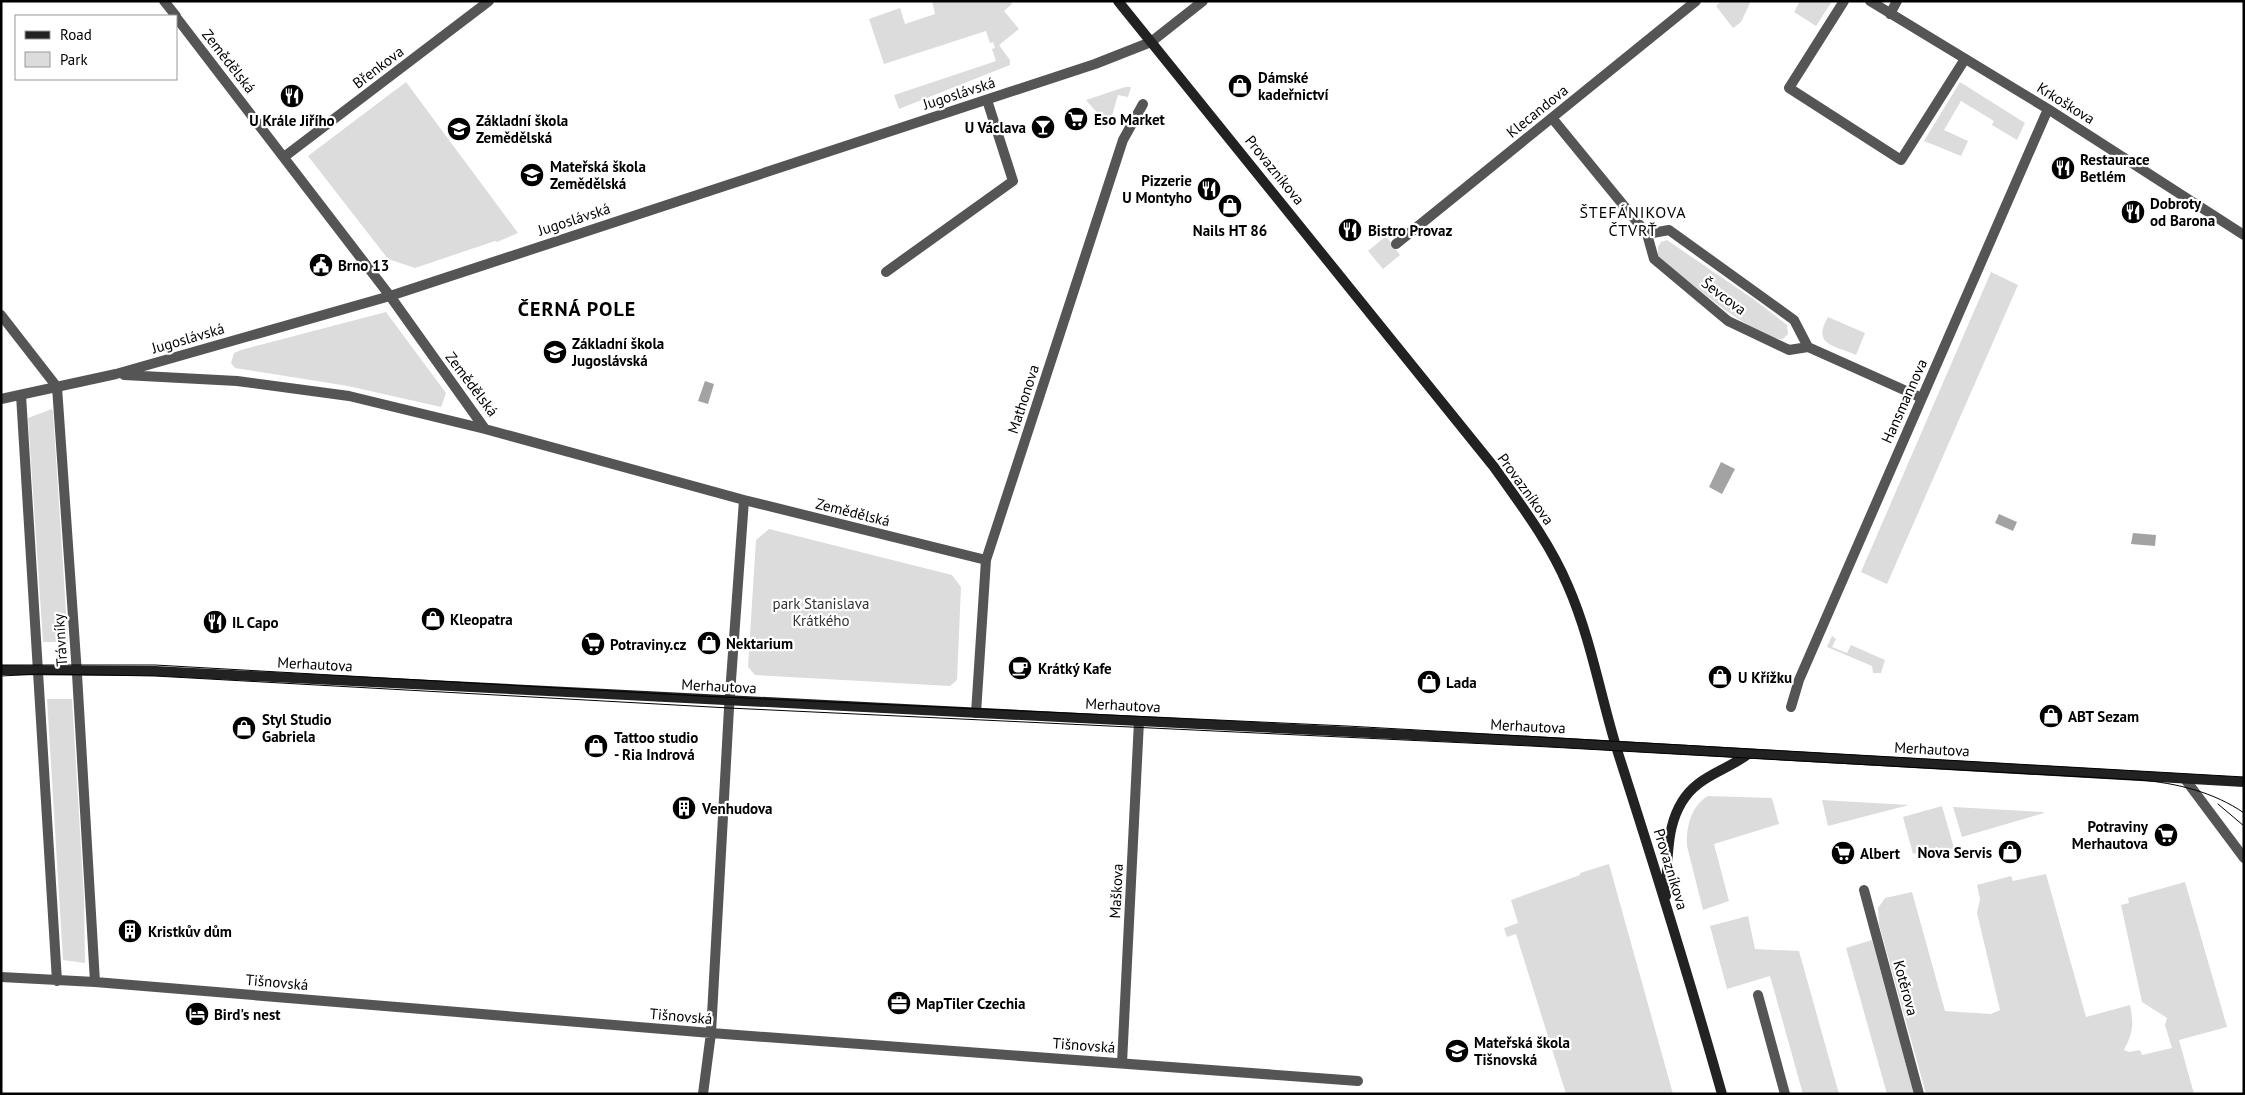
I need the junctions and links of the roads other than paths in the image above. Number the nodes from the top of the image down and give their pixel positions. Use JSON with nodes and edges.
{"nodes":[{"id":1,"x":164,"y":1,"type":"edge"},
{"id":2,"x":489,"y":1,"type":"edge"},
{"id":3,"x":1118,"y":1,"type":"edge"},
{"id":4,"x":1203,"y":1,"type":"edge"},
{"id":5,"x":1696,"y":1,"type":"edge"},
{"id":6,"x":1844,"y":1,"type":"edge"},
{"id":7,"x":1870,"y":1,"type":"edge"},
{"id":8,"x":1897,"y":1,"type":"edge"},
{"id":9,"x":1890,"y":14,"type":"junction"},
{"id":10,"x":174,"y":15,"type":"edge"},
{"id":11,"x":178,"y":20,"type":"edge"},
{"id":12,"x":1151,"y":42,"type":"junction"},
{"id":13,"x":1965,"y":59,"type":"junction"},
{"id":14,"x":987,"y":100,"type":"junction"},
{"id":15,"x":1143,"y":104,"type":"dead end"},
{"id":16,"x":2048,"y":109,"type":"junction"},
{"id":17,"x":1552,"y":118,"type":"junction"},
{"id":18,"x":284,"y":156,"type":"junction"},
{"id":19,"x":1647,"y":234,"type":"junction"},
{"id":20,"x":2244,"y":235,"type":"edge"},
{"id":21,"x":1396,"y":244,"type":"dead end"},
{"id":22,"x":886,"y":272,"type":"dead end"},
{"id":23,"x":390,"y":296,"type":"junction"},
{"id":24,"x":1,"y":315,"type":"edge"},
{"id":25,"x":1808,"y":347,"type":"junction"},
{"id":26,"x":116,"y":374,"type":"junction"},
{"id":27,"x":57,"y":387,"type":"junction"},
{"id":28,"x":20,"y":394,"type":"junction"},
{"id":29,"x":1922,"y":398,"type":"junction"},
{"id":30,"x":1,"y":399,"type":"edge"},
{"id":31,"x":485,"y":429,"type":"junction"},
{"id":32,"x":744,"y":500,"type":"junction"},
{"id":33,"x":986,"y":560,"type":"junction"},
{"id":34,"x":39,"y":669,"type":"junction"},
{"id":35,"x":77,"y":669,"type":"junction"},
{"id":36,"x":1,"y":670,"type":"edge"},
{"id":37,"x":730,"y":702,"type":"junction"},
{"id":38,"x":1791,"y":708,"type":"dead end"},
{"id":39,"x":976,"y":713,"type":"junction"},
{"id":40,"x":1140,"y":721,"type":"junction"},
{"id":41,"x":1616,"y":746,"type":"junction"},
{"id":42,"x":1748,"y":754,"type":"junction"},
{"id":43,"x":2185,"y":778,"type":"junction"},
{"id":44,"x":2244,"y":782,"type":"edge"},
{"id":45,"x":2244,"y":858,"type":"edge"},
{"id":46,"x":1864,"y":890,"type":"dead end"},
{"id":47,"x":1666,"y":905,"type":"junction"},
{"id":48,"x":1,"y":977,"type":"edge"},
{"id":49,"x":57,"y":981,"type":"junction"},
{"id":50,"x":95,"y":982,"type":"junction"},
{"id":51,"x":1758,"y":995,"type":"dead end"},
{"id":52,"x":711,"y":1033,"type":"junction"},
{"id":53,"x":1122,"y":1062,"type":"junction"},
{"id":54,"x":1358,"y":1081,"type":"dead end"},
{"id":55,"x":703,"y":1094,"type":"edge"},
{"id":56,"x":1722,"y":1094,"type":"edge"},
{"id":57,"x":1785,"y":1094,"type":"edge"},
{"id":58,"x":1919,"y":1094,"type":"edge"}],
"edges":[{"from":1,"to":10,"type":"street","name":"Zemědělská"},
{"from":2,"to":18,"type":"street","name":"Břenkova"},
{"from":3,"to":12,"type":"street","name":"Provazníkova"},
{"from":4,"to":12,"type":"street"},
{"from":5,"to":17,"type":"street","name":"Klecandova"},
{"from":6,"to":13,"type":"street"},
{"from":7,"to":9,"type":"street","name":"Krkoškova"},
{"from":8,"to":9,"type":"street"},
{"from":9,"to":13,"type":"street","name":"Krkoškova"},
{"from":11,"to":18,"type":"street","name":"Zemědělská"},
{"from":12,"to":14,"type":"street","name":"Jugoslávská"},
{"from":12,"to":41,"type":"street","name":"Provazníkova"},
{"from":13,"to":16,"type":"street","name":"Krkoškova"},
{"from":14,"to":22,"type":"street"},
{"from":14,"to":23,"type":"street","name":"Jugoslávská"},
{"from":15,"to":33,"type":"street","name":"Mathonova"},
{"from":16,"to":20,"type":"street","name":"Krkoškova"},
{"from":16,"to":29,"type":"street","name":"Hansmannova"},
{"from":17,"to":19,"type":"street","name":"Ševcova"},
{"from":17,"to":21,"type":"street","name":"Klecandova"},
{"from":18,"to":23,"type":"street","name":"Zemědělská"},
{"from":19,"to":25,"type":"street","name":"Ševcova"},
{"from":19,"to":25,"type":"street","name":"Ševcova"},
{"from":23,"to":26,"type":"street","name":"Jugoslávská"},
{"from":23,"to":31,"type":"street","name":"Zemědělská"},
{"from":24,"to":27,"type":"street"},
{"from":25,"to":29,"type":"street","name":"Ševcova"},
{"from":26,"to":27,"type":"street","name":"Jugoslávská"},
{"from":26,"to":31,"type":"street","name":"Jugoslávská"},
{"from":27,"to":28,"type":"street","name":"Jugoslávská"},
{"from":27,"to":35,"type":"street","name":"Trávníky"},
{"from":28,"to":30,"type":"street","name":"Jugoslávská"},
{"from":28,"to":34,"type":"street","name":"Trávníky"},
{"from":29,"to":38,"type":"street","name":"Hansmannova"},
{"from":31,"to":32,"type":"street","name":"Zemědělská"},
{"from":32,"to":33,"type":"street","name":"Zemědělská"},
{"from":32,"to":37,"type":"street"},
{"from":33,"to":39,"type":"street","name":"Mathonova"},
{"from":34,"to":35,"type":"street","name":"Merhautova"},
{"from":34,"to":36,"type":"street","name":"Merhautova"},
{"from":34,"to":49,"type":"street","name":"Trávníky"},
{"from":35,"to":37,"type":"street","name":"Merhautova"},
{"from":35,"to":50,"type":"street","name":"Trávníky"},
{"from":37,"to":39,"type":"street","name":"Merhautova"},
{"from":37,"to":52,"type":"street"},
{"from":39,"to":40,"type":"street","name":"Merhautova"},
{"from":40,"to":41,"type":"street","name":"Merhautova"},
{"from":40,"to":53,"type":"street","name":"Maškova"},
{"from":41,"to":42,"type":"street","name":"Merhautova"},
{"from":41,"to":47,"type":"street","name":"Provazníkova"},
{"from":42,"to":43,"type":"street","name":"Merhautova"},
{"from":42,"to":47,"type":"street"},
{"from":43,"to":44,"type":"street","name":"Merhautova"},
{"from":43,"to":45,"type":"street"},
{"from":46,"to":58,"type":"street","name":"Kotěrova"},
{"from":47,"to":56,"type":"street","name":"Provazníkova"},
{"from":48,"to":49,"type":"street","name":"Tišnovská"},
{"from":49,"to":50,"type":"street","name":"Tišnovská"},
{"from":50,"to":52,"type":"street","name":"Tišnovská"},
{"from":51,"to":57,"type":"street"},
{"from":52,"to":53,"type":"street","name":"Tišnovská"},
{"from":52,"to":55,"type":"street"},
{"from":53,"to":54,"type":"street","name":"Tišnovská"}]}
